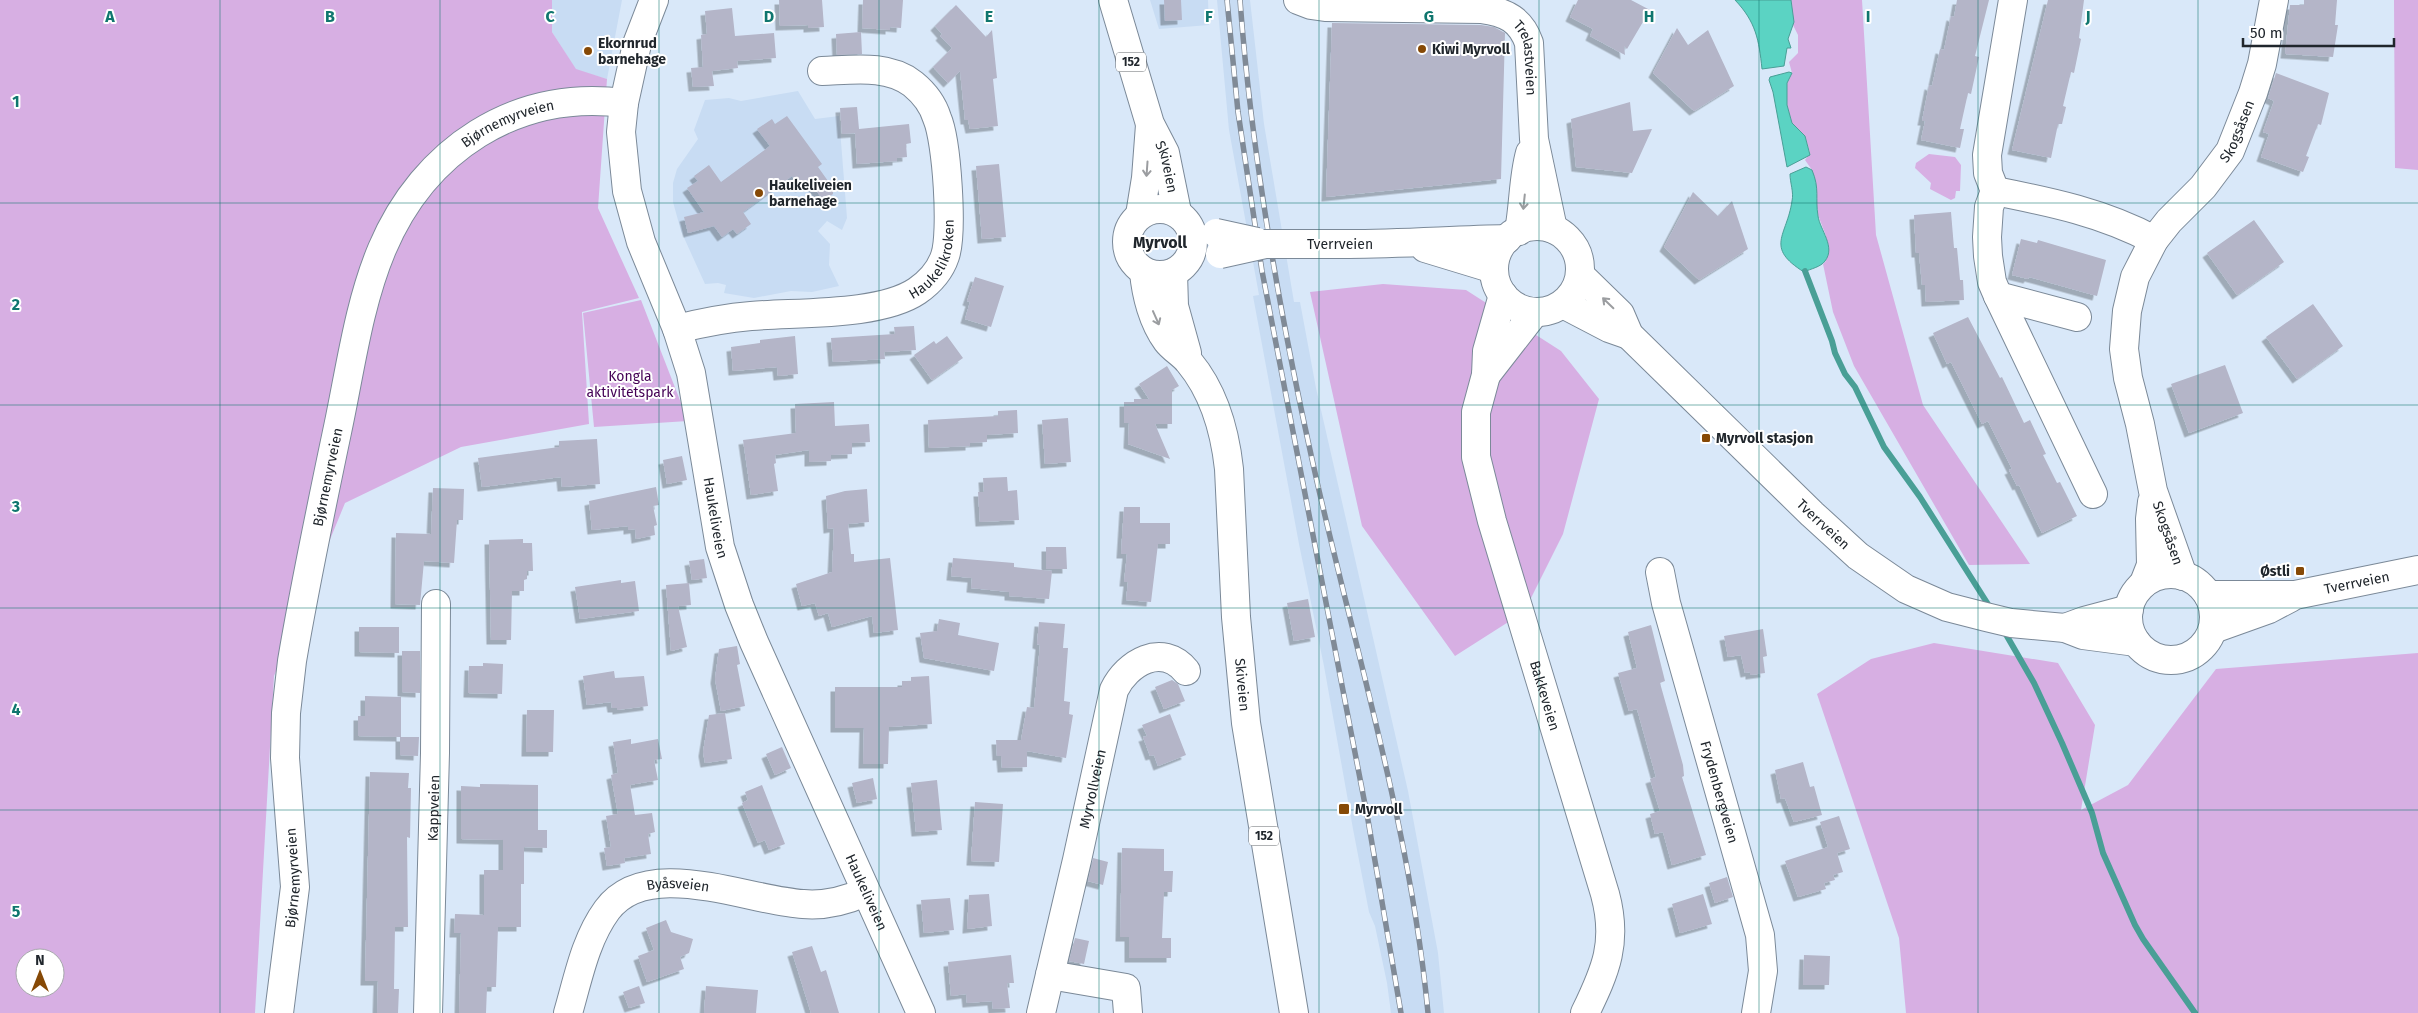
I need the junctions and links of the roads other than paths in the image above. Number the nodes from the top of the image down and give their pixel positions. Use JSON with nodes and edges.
{"nodes":[{"id":1,"x":654,"y":0,"type":"edge"},
{"id":2,"x":1113,"y":0,"type":"edge"},
{"id":3,"x":1298,"y":0,"type":"edge"},
{"id":4,"x":2013,"y":0,"type":"edge"},
{"id":5,"x":2274,"y":0,"type":"edge"},
{"id":6,"x":822,"y":70,"type":"dead end"},
{"id":7,"x":624,"y":103,"type":"junction"},
{"id":8,"x":1150,"y":124,"type":"junction"},
{"id":9,"x":1534,"y":139,"type":"junction"},
{"id":10,"x":1995,"y":191,"type":"junction"},
{"id":11,"x":1140,"y":215,"type":"junction"},
{"id":12,"x":1183,"y":219,"type":"junction"},
{"id":13,"x":1553,"y":229,"type":"junction"},
{"id":14,"x":1513,"y":235,"type":"junction"},
{"id":15,"x":2154,"y":240,"type":"junction"},
{"id":16,"x":1265,"y":244,"type":"junction"},
{"id":17,"x":1414,"y":244,"type":"junction"},
{"id":18,"x":1180,"y":267,"type":"junction"},
{"id":19,"x":1494,"y":269,"type":"junction"},
{"id":20,"x":1144,"y":272,"type":"junction"},
{"id":21,"x":1580,"y":275,"type":"junction"},
{"id":22,"x":1502,"y":294,"type":"junction"},
{"id":23,"x":1998,"y":296,"type":"junction"},
{"id":24,"x":1563,"y":304,"type":"junction"},
{"id":25,"x":1535,"y":312,"type":"junction"},
{"id":26,"x":2077,"y":316,"type":"dead end"},
{"id":27,"x":676,"y":329,"type":"junction"},
{"id":28,"x":1629,"y":336,"type":"junction"},
{"id":29,"x":1189,"y":362,"type":"junction"},
{"id":30,"x":1486,"y":375,"type":"junction"},
{"id":31,"x":2153,"y":491,"type":"junction"},
{"id":32,"x":2093,"y":494,"type":"dead end"},
{"id":33,"x":2418,"y":570,"type":"edge"},
{"id":34,"x":1660,"y":572,"type":"dead end"},
{"id":35,"x":2183,"y":576,"type":"junction"},
{"id":36,"x":2144,"y":584,"type":"junction"},
{"id":37,"x":2208,"y":595,"type":"junction"},
{"id":38,"x":2295,"y":595,"type":"junction"},
{"id":39,"x":436,"y":604,"type":"dead end"},
{"id":40,"x":2129,"y":609,"type":"junction"},
{"id":41,"x":2066,"y":628,"type":"junction"},
{"id":42,"x":2213,"y":630,"type":"junction"},
{"id":43,"x":2136,"y":642,"type":"junction"},
{"id":44,"x":1186,"y":671,"type":"dead end"},
{"id":45,"x":865,"y":892,"type":"junction"},
{"id":46,"x":1050,"y":975,"type":"junction"},
{"id":47,"x":279,"y":1013,"type":"edge"},
{"id":48,"x":428,"y":1013,"type":"edge"},
{"id":49,"x":568,"y":1013,"type":"edge"},
{"id":50,"x":921,"y":1013,"type":"edge"},
{"id":51,"x":1040,"y":1013,"type":"edge"},
{"id":52,"x":1128,"y":1013,"type":"edge"},
{"id":53,"x":1294,"y":1013,"type":"edge"},
{"id":54,"x":1585,"y":1013,"type":"edge"},
{"id":55,"x":1756,"y":1013,"type":"edge"}],
"edges":[{"from":1,"to":7,"type":"street","name":"Haukeliveien"},
{"from":2,"to":8,"type":"street","name":"Skiveien","number":"152"},
{"from":3,"to":9,"type":"street","name":"Trelastveien"},
{"from":4,"to":10,"type":"street"},
{"from":5,"to":15,"type":"street","name":"Skogsåsen"},
{"from":6,"to":27,"type":"street","name":"Haukelikroken"},
{"from":7,"to":27,"type":"street","name":"Haukeliveien"},
{"from":7,"to":47,"type":"street","name":"Bjørnemyrveien"},
{"from":8,"to":11,"type":"street","name":"Skiveien","number":"152","one_way":true},
{"from":8,"to":12,"type":"street","name":"Skiveien","number":"152"},
{"from":9,"to":13,"type":"street","name":"Trelastveien"},
{"from":9,"to":14,"type":"street","name":"Trelastveien","one_way":true},
{"from":10,"to":15,"type":"street"},
{"from":10,"to":23,"type":"street"},
{"from":11,"to":12,"type":"street"},
{"from":11,"to":20,"type":"street","number":"152"},
{"from":12,"to":16,"type":"street","name":"Tverrveien","bridge":true},
{"from":12,"to":18,"type":"street","number":"152"},
{"from":13,"to":14,"type":"street","name":"Tverrveien"},
{"from":13,"to":21,"type":"street"},
{"from":14,"to":17,"type":"street","name":"Tverrveien"},
{"from":14,"to":19,"type":"street"},
{"from":15,"to":31,"type":"street","name":"Skogsåsen"},
{"from":16,"to":17,"type":"street","name":"Tverrveien","bridge":true},
{"from":16,"to":18,"type":"street","name":"Tverrveien","bridge":true},
{"from":17,"to":19,"type":"street","name":"Tverrveien"},
{"from":18,"to":20,"type":"street"},
{"from":18,"to":29,"type":"street","name":"Skiveien","number":"152"},
{"from":19,"to":22,"type":"street"},
{"from":20,"to":29,"type":"street","name":"Skiveien","number":"152","one_way":true},
{"from":21,"to":24,"type":"street"},
{"from":28,"to":21,"type":"street","name":"Tverrveien","one_way":true},
{"from":22,"to":25,"type":"street"},
{"from":22,"to":30,"type":"street","name":"Bakkeveien"},
{"from":23,"to":26,"type":"street"},
{"from":23,"to":32,"type":"street"},
{"from":24,"to":25,"type":"street"},
{"from":24,"to":28,"type":"street","name":"Tverrveien"},
{"from":25,"to":30,"type":"street","name":"Bakkeveien"},
{"from":27,"to":45,"type":"street","name":"Haukeliveien"},
{"from":28,"to":41,"type":"street","name":"Tverrveien"},
{"from":29,"to":53,"type":"street","name":"Skiveien","number":"152"},
{"from":30,"to":54,"type":"street","name":"Bakkeveien"},
{"from":31,"to":35,"type":"street","name":"Skogsåsen"},
{"from":31,"to":36,"type":"street","name":"Skogsåsen"},
{"from":33,"to":38,"type":"street","name":"Tverrveien"},
{"from":34,"to":55,"type":"street","name":"Frydenbergveien"},
{"from":35,"to":36,"type":"street"},
{"from":35,"to":37,"type":"street"},
{"from":36,"to":40,"type":"street"},
{"from":37,"to":38,"type":"street","name":"Tverrveien"},
{"from":37,"to":42,"type":"street"},
{"from":38,"to":42,"type":"street","name":"Tverrveien"},
{"from":39,"to":48,"type":"street","name":"Kappveien"},
{"from":40,"to":41,"type":"street","name":"Tverrveien"},
{"from":40,"to":43,"type":"street"},
{"from":41,"to":43,"type":"street","name":"Tverrveien"},
{"from":42,"to":43,"type":"street"},
{"from":44,"to":46,"type":"street","name":"Myrvollveien"},
{"from":45,"to":49,"type":"street","name":"Byåsveien"},
{"from":45,"to":50,"type":"street","name":"Haukeliveien"},
{"from":46,"to":51,"type":"street","name":"Myrvollveien"},
{"from":46,"to":52,"type":"street"}]}
